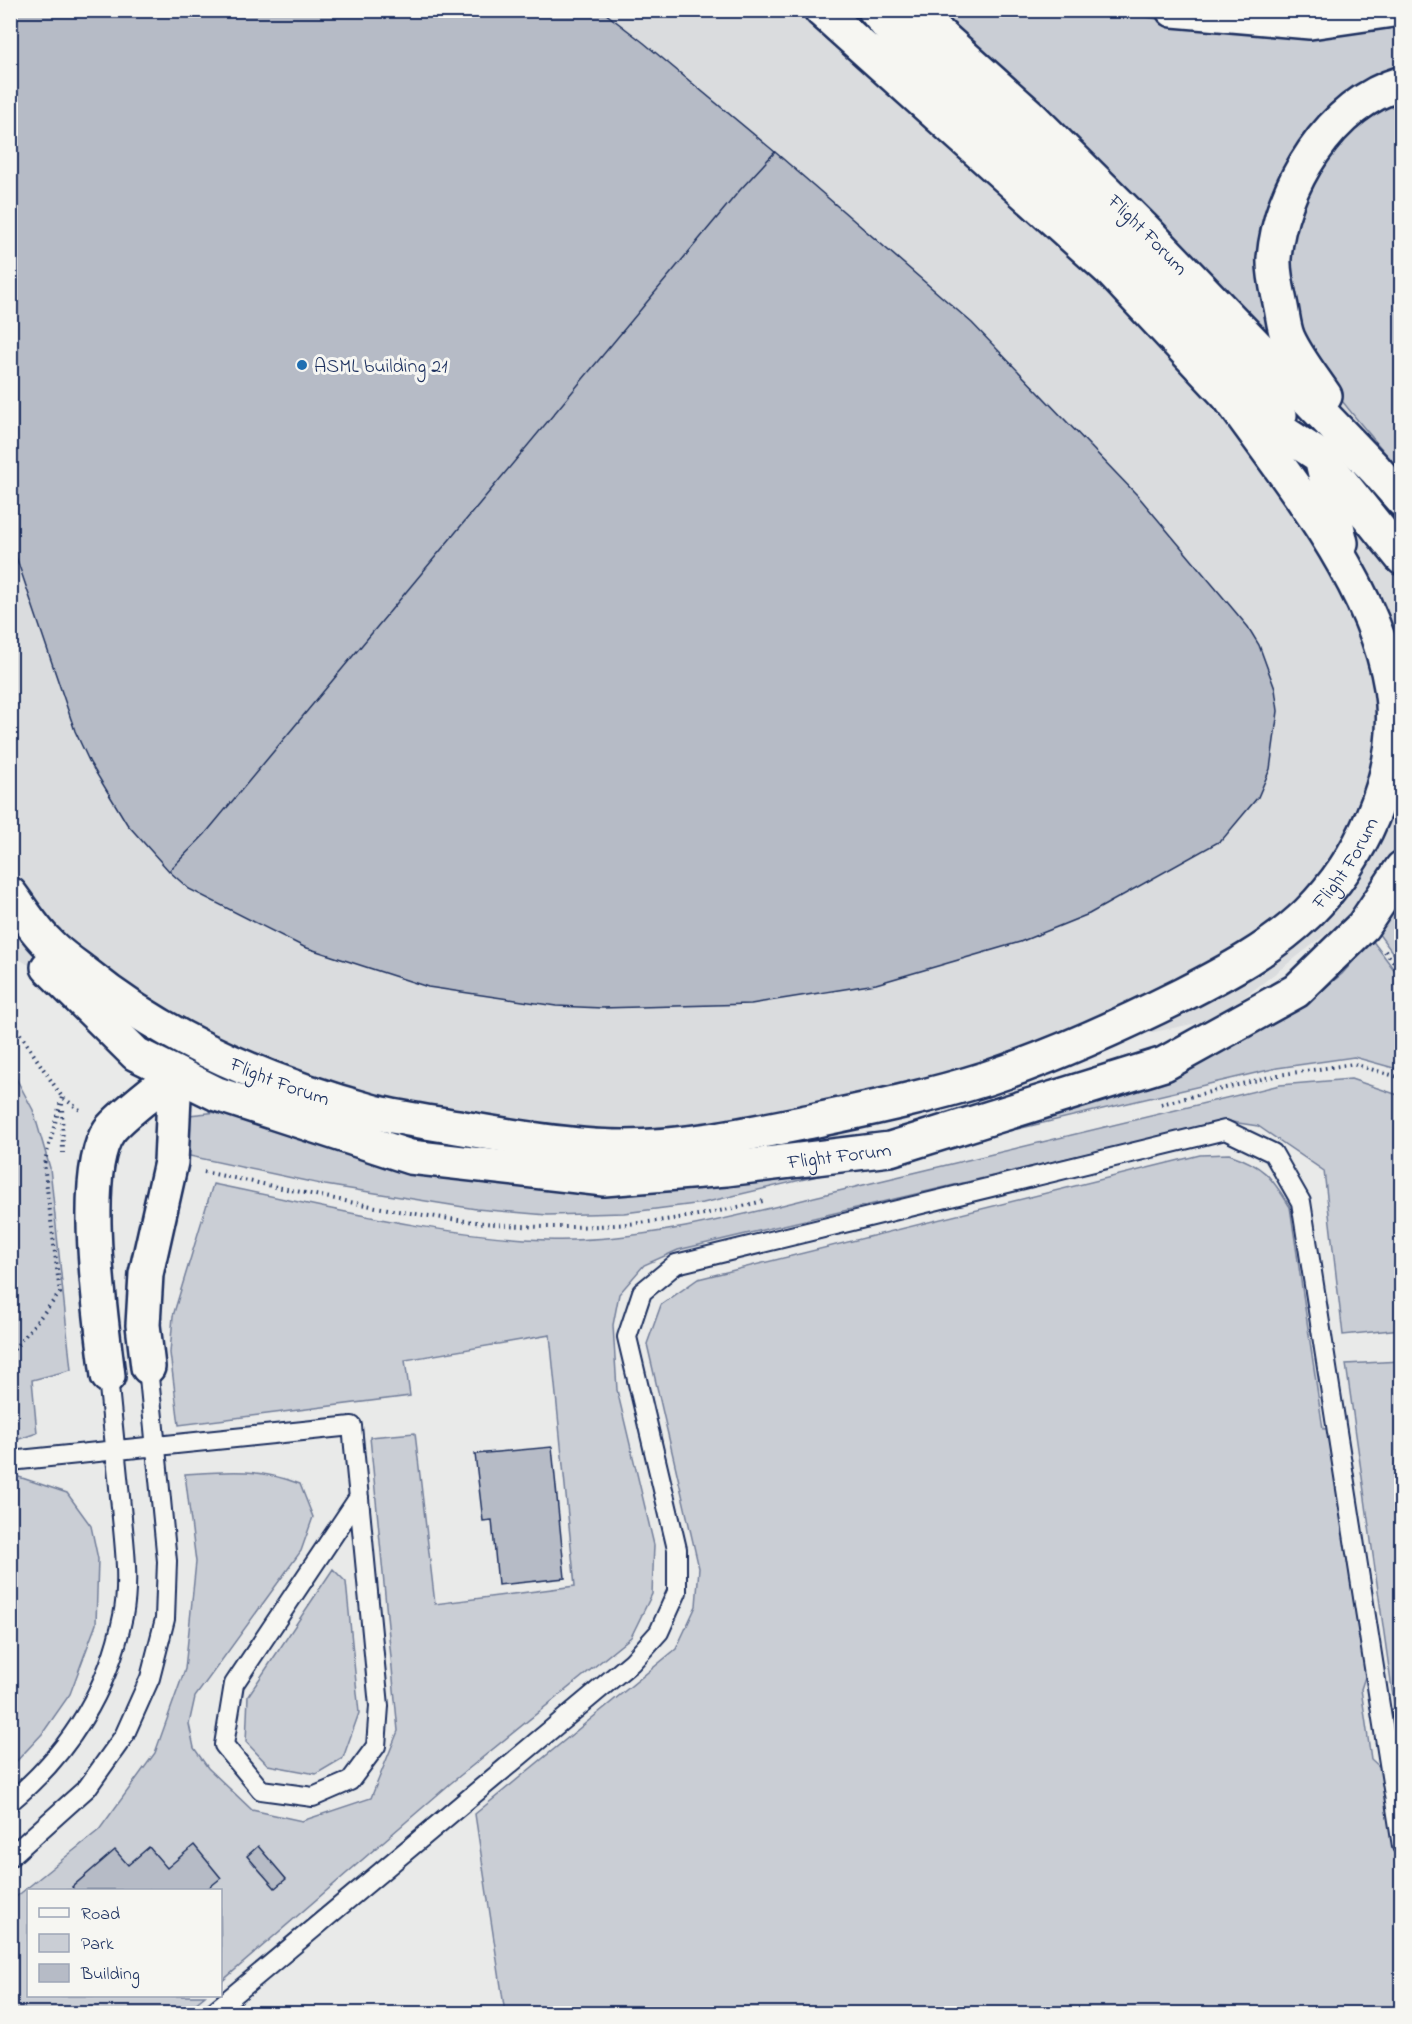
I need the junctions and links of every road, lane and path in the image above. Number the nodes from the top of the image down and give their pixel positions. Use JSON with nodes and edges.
{"nodes":[{"id":1,"x":875,"y":10,"type":"edge"},
{"id":2,"x":912,"y":10,"type":"edge"},
{"id":3,"x":1173,"y":10,"type":"edge"},
{"id":4,"x":1393,"y":10,"type":"edge"},
{"id":5,"x":822,"y":11,"type":"edge"},
{"id":6,"x":1401,"y":83,"type":"edge"},
{"id":7,"x":1229,"y":398,"type":"junction"},
{"id":8,"x":1320,"y":457,"type":"junction"},
{"id":9,"x":1375,"y":469,"type":"junction"},
{"id":10,"x":1401,"y":500,"type":"edge"},
{"id":11,"x":1401,"y":558,"type":"edge"},
{"id":12,"x":1349,"y":577,"type":"junction"},
{"id":13,"x":1401,"y":868,"type":"edge"},
{"id":14,"x":10,"y":894,"type":"edge"},
{"id":15,"x":10,"y":925,"type":"edge"},
{"id":16,"x":10,"y":930,"type":"edge"},
{"id":17,"x":47,"y":943,"type":"junction"},
{"id":18,"x":1134,"y":1018,"type":"junction"},
{"id":19,"x":10,"y":1019,"type":"edge"},
{"id":20,"x":175,"y":1074,"type":"junction"},
{"id":21,"x":979,"y":1080,"type":"junction"},
{"id":22,"x":1069,"y":1094,"type":"junction"},
{"id":23,"x":547,"y":1140,"type":"junction"},
{"id":24,"x":656,"y":1145,"type":"junction"},
{"id":25,"x":604,"y":1179,"type":"junction"},
{"id":26,"x":10,"y":1354,"type":"edge"},
{"id":27,"x":148,"y":1366,"type":"joint"},
{"id":28,"x":108,"y":1376,"type":"joint"},
{"id":29,"x":156,"y":1445,"type":"junction"},
{"id":30,"x":115,"y":1448,"type":"junction"},
{"id":31,"x":10,"y":1461,"type":"edge"},
{"id":32,"x":359,"y":1497,"type":"junction"},
{"id":33,"x":10,"y":1802,"type":"edge"},
{"id":34,"x":1401,"y":1846,"type":"edge"},
{"id":35,"x":10,"y":1857,"type":"edge"},
{"id":36,"x":211,"y":2013,"type":"edge"}],
"edges":[{"from":1,"to":8,"type":"street","name":"Flight Forum"},
{"from":2,"to":9,"type":"street","name":"Flight Forum"},
{"from":3,"to":4,"type":"street"},
{"from":5,"to":7,"type":"street","name":"Flight Forum"},
{"from":6,"to":9,"type":"street","name":"Flight Forum"},
{"from":7,"to":8,"type":"street","name":"Flight Forum"},
{"from":7,"to":12,"type":"street","name":"Flight Forum"},
{"from":8,"to":11,"type":"street","name":"Flight Forum"},
{"from":8,"to":12,"type":"street","name":"Flight Forum"},
{"from":9,"to":10,"type":"street","name":"Flight Forum"},
{"from":12,"to":18,"type":"street","name":"Flight Forum"},
{"from":13,"to":22,"type":"street","name":"Flight Forum"},
{"from":14,"to":17,"type":"street","name":"Flight Forum"},
{"from":15,"to":17,"type":"street","name":"Flight Forum"},
{"from":16,"to":20,"type":"street","name":"Flight Forum"},
{"from":17,"to":23,"type":"street","name":"Flight Forum"},
{"from":18,"to":21,"type":"street","name":"Flight Forum"},
{"from":18,"to":22,"type":"street","name":"Flight Forum"},
{"from":19,"to":26,"type":"path"},
{"from":20,"to":25,"type":"street","name":"Flight Forum"},
{"from":20,"to":27,"type":"street"},
{"from":20,"to":28,"type":"street"},
{"from":21,"to":22,"type":"street","name":"Flight Forum"},
{"from":21,"to":24,"type":"street","name":"Flight Forum"},
{"from":22,"to":25,"type":"street","name":"Flight Forum"},
{"from":23,"to":24,"type":"street","name":"Flight Forum"},
{"from":23,"to":25,"type":"street","name":"Flight Forum"},
{"from":24,"to":25,"type":"street","name":"Flight Forum"},
{"from":27,"to":29,"type":"lane"},
{"from":28,"to":30,"type":"lane"},
{"from":29,"to":30,"type":"lane"},
{"from":29,"to":32,"type":"lane"},
{"from":29,"to":35,"type":"lane"},
{"from":30,"to":31,"type":"lane"},
{"from":30,"to":33,"type":"lane"},
{"from":32,"to":32,"type":"lane"},
{"from":34,"to":36,"type":"lane"}]}
